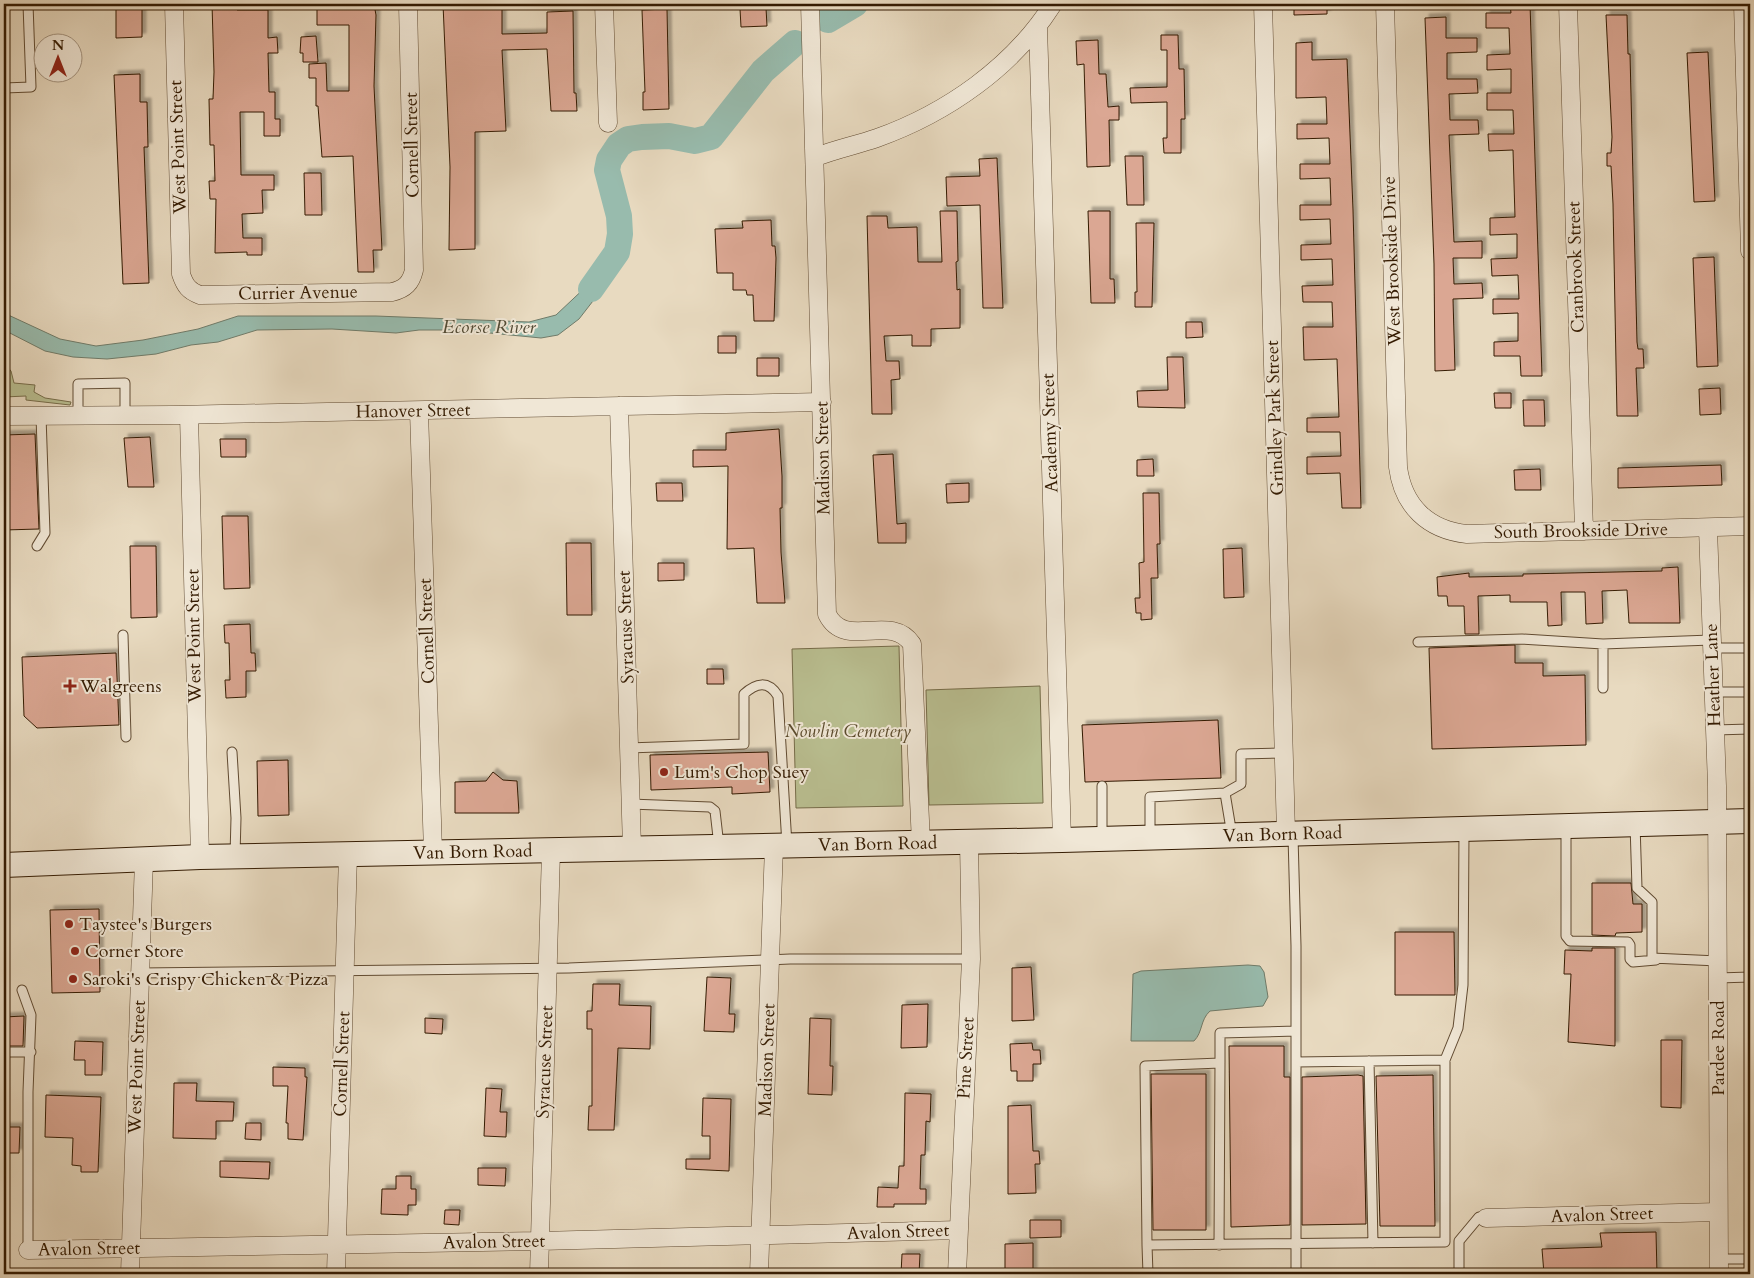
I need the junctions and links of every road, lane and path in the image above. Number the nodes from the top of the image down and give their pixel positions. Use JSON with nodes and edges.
{"nodes":[{"id":1,"x":28,"y":4,"type":"edge"},
{"id":2,"x":174,"y":4,"type":"edge"},
{"id":3,"x":408,"y":4,"type":"edge"},
{"id":4,"x":604,"y":4,"type":"edge"},
{"id":5,"x":1053,"y":4,"type":"edge"},
{"id":6,"x":1263,"y":4,"type":"edge"},
{"id":7,"x":1385,"y":4,"type":"edge"},
{"id":8,"x":1568,"y":4,"type":"edge"},
{"id":9,"x":1743,"y":4,"type":"edge"},
{"id":10,"x":810,"y":9,"type":"edge"},
{"id":11,"x":1038,"y":26,"type":"junction"},
{"id":12,"x":4,"y":88,"type":"edge"},
{"id":13,"x":608,"y":123,"type":"dead end"},
{"id":14,"x":816,"y":156,"type":"junction"},
{"id":15,"x":1750,"y":251,"type":"edge"},
{"id":16,"x":408,"y":285,"type":"joint"},
{"id":17,"x":188,"y":288,"type":"joint"},
{"id":18,"x":822,"y":402,"type":"junction"},
{"id":19,"x":619,"y":406,"type":"junction"},
{"id":20,"x":420,"y":411,"type":"junction"},
{"id":21,"x":189,"y":415,"type":"junction"},
{"id":22,"x":4,"y":416,"type":"edge"},
{"id":23,"x":41,"y":416,"type":"junction"},
{"id":24,"x":78,"y":416,"type":"junction"},
{"id":25,"x":125,"y":416,"type":"junction"},
{"id":26,"x":1418,"y":513,"type":"joint"},
{"id":27,"x":1750,"y":526,"type":"edge"},
{"id":28,"x":1708,"y":528,"type":"junction"},
{"id":29,"x":1584,"y":531,"type":"junction"},
{"id":30,"x":37,"y":546,"type":"dead end"},
{"id":31,"x":123,"y":635,"type":"dead end"},
{"id":32,"x":1418,"y":642,"type":"dead end"},
{"id":33,"x":1603,"y":644,"type":"junction"},
{"id":34,"x":1711,"y":644,"type":"junction"},
{"id":35,"x":1750,"y":648,"type":"edge"},
{"id":36,"x":1603,"y":688,"type":"dead end"},
{"id":37,"x":1713,"y":692,"type":"junction"},
{"id":38,"x":1750,"y":692,"type":"edge"},
{"id":39,"x":1750,"y":729,"type":"edge"},
{"id":40,"x":1715,"y":730,"type":"junction"},
{"id":41,"x":126,"y":737,"type":"dead end"},
{"id":42,"x":628,"y":748,"type":"junction"},
{"id":43,"x":232,"y":752,"type":"dead end"},
{"id":44,"x":1284,"y":753,"type":"junction"},
{"id":45,"x":1102,"y":786,"type":"dead end"},
{"id":46,"x":1225,"y":794,"type":"junction"},
{"id":47,"x":630,"y":804,"type":"junction"},
{"id":48,"x":1750,"y":821,"type":"edge"},
{"id":49,"x":1718,"y":822,"type":"junction"},
{"id":50,"x":1635,"y":824,"type":"junction"},
{"id":51,"x":1566,"y":826,"type":"junction"},
{"id":52,"x":1464,"y":828,"type":"junction"},
{"id":53,"x":1289,"y":833,"type":"junction"},
{"id":54,"x":1232,"y":835,"type":"junction"},
{"id":55,"x":1150,"y":837,"type":"junction"},
{"id":56,"x":1102,"y":838,"type":"junction"},
{"id":57,"x":1062,"y":840,"type":"junction"},
{"id":58,"x":969,"y":842,"type":"junction"},
{"id":59,"x":921,"y":843,"type":"junction"},
{"id":60,"x":780,"y":846,"type":"junction"},
{"id":61,"x":719,"y":847,"type":"junction"},
{"id":62,"x":632,"y":848,"type":"junction"},
{"id":63,"x":552,"y":851,"type":"junction"},
{"id":64,"x":433,"y":852,"type":"junction"},
{"id":65,"x":348,"y":854,"type":"junction"},
{"id":66,"x":235,"y":856,"type":"junction"},
{"id":67,"x":200,"y":857,"type":"junction"},
{"id":68,"x":144,"y":860,"type":"junction"},
{"id":69,"x":4,"y":865,"type":"edge"},
{"id":70,"x":971,"y":959,"type":"junction"},
{"id":71,"x":1656,"y":960,"type":"junction"},
{"id":72,"x":770,"y":962,"type":"junction"},
{"id":73,"x":548,"y":967,"type":"junction"},
{"id":74,"x":1718,"y":969,"type":"junction"},
{"id":75,"x":345,"y":972,"type":"junction"},
{"id":76,"x":140,"y":973,"type":"junction"},
{"id":77,"x":1750,"y":977,"type":"edge"},
{"id":78,"x":22,"y":990,"type":"dead end"},
{"id":79,"x":1296,"y":1031,"type":"junction"},
{"id":80,"x":4,"y":1052,"type":"edge"},
{"id":81,"x":31,"y":1052,"type":"junction"},
{"id":82,"x":1445,"y":1060,"type":"junction"},
{"id":83,"x":1369,"y":1061,"type":"junction"},
{"id":84,"x":1296,"y":1062,"type":"junction"},
{"id":85,"x":1220,"y":1063,"type":"junction"},
{"id":86,"x":1718,"y":1212,"type":"junction"},
{"id":87,"x":1486,"y":1218,"type":"joint"},
{"id":88,"x":959,"y":1230,"type":"junction"},
{"id":89,"x":760,"y":1236,"type":"junction"},
{"id":90,"x":540,"y":1241,"type":"junction"},
{"id":91,"x":1372,"y":1243,"type":"junction"},
{"id":92,"x":1148,"y":1245,"type":"junction"},
{"id":93,"x":1219,"y":1245,"type":"junction"},
{"id":94,"x":1296,"y":1245,"type":"junction"},
{"id":95,"x":336,"y":1246,"type":"junction"},
{"id":96,"x":131,"y":1248,"type":"junction"},
{"id":97,"x":28,"y":1250,"type":"joint"},
{"id":98,"x":1750,"y":1259,"type":"edge"},
{"id":99,"x":1719,"y":1267,"type":"edge"},
{"id":100,"x":130,"y":1274,"type":"edge"},
{"id":101,"x":336,"y":1274,"type":"edge"},
{"id":102,"x":539,"y":1274,"type":"edge"},
{"id":103,"x":759,"y":1274,"type":"edge"},
{"id":104,"x":958,"y":1274,"type":"edge"},
{"id":105,"x":1148,"y":1274,"type":"edge"},
{"id":106,"x":1296,"y":1274,"type":"edge"},
{"id":107,"x":1459,"y":1274,"type":"edge"}],
"edges":[{"from":1,"to":12,"type":"lane"},
{"from":2,"to":17,"type":"street","name":"West Point Street"},
{"from":3,"to":16,"type":"street","name":"Cornell Street"},
{"from":4,"to":13,"type":"street"},
{"from":5,"to":11,"type":"street"},
{"from":6,"to":44,"type":"street","name":"Grindley Park Street"},
{"from":7,"to":26,"type":"street","name":"West Brookside Drive"},
{"from":8,"to":29,"type":"street","name":"Cranbrook Street"},
{"from":9,"to":15,"type":"street"},
{"from":10,"to":14,"type":"street","name":"Madison Street"},
{"from":11,"to":14,"type":"street"},
{"from":11,"to":57,"type":"street","name":"Academy Street"},
{"from":14,"to":18,"type":"street","name":"Madison Street"},
{"from":16,"to":17,"type":"street","name":"Currier Avenue"},
{"from":18,"to":19,"type":"street","name":"Hanover Street"},
{"from":18,"to":59,"type":"street","name":"Madison Street"},
{"from":19,"to":20,"type":"street","name":"Hanover Street"},
{"from":19,"to":42,"type":"street","name":"Syracuse Street"},
{"from":20,"to":21,"type":"street","name":"Hanover Street"},
{"from":20,"to":64,"type":"street","name":"Cornell Street"},
{"from":21,"to":25,"type":"street","name":"Hanover Street"},
{"from":21,"to":67,"type":"street","name":"West Point Street"},
{"from":22,"to":23,"type":"street","name":"Hanover Street"},
{"from":23,"to":24,"type":"street","name":"Hanover Street"},
{"from":23,"to":30,"type":"lane"},
{"from":24,"to":25,"type":"street","name":"Hanover Street"},
{"from":24,"to":25,"type":"lane"},
{"from":26,"to":29,"type":"street","name":"South Brookside Drive"},
{"from":27,"to":28,"type":"street","name":"South Brookside Drive"},
{"from":28,"to":29,"type":"street","name":"South Brookside Drive"},
{"from":28,"to":34,"type":"street","name":"Heather Lane"},
{"from":31,"to":41,"type":"lane"},
{"from":32,"to":33,"type":"lane"},
{"from":33,"to":34,"type":"lane"},
{"from":33,"to":36,"type":"lane"},
{"from":34,"to":35,"type":"lane"},
{"from":34,"to":37,"type":"street","name":"Heather Lane"},
{"from":37,"to":38,"type":"lane"},
{"from":37,"to":40,"type":"street","name":"Heather Lane"},
{"from":39,"to":40,"type":"lane"},
{"from":40,"to":49,"type":"street","name":"Heather Lane"},
{"from":42,"to":47,"type":"street","name":"Syracuse Street"},
{"from":42,"to":60,"type":"lane"},
{"from":43,"to":66,"type":"lane"},
{"from":44,"to":46,"type":"lane"},
{"from":44,"to":53,"type":"street","name":"Grindley Park Street"},
{"from":45,"to":56,"type":"lane"},
{"from":46,"to":54,"type":"lane"},
{"from":46,"to":55,"type":"lane"},
{"from":47,"to":61,"type":"lane"},
{"from":47,"to":62,"type":"street","name":"Syracuse Street"},
{"from":48,"to":49,"type":"main road","name":"Van Born Road"},
{"from":49,"to":50,"type":"main road","name":"Van Born Road"},
{"from":49,"to":74,"type":"street","name":"Pardee Road"},
{"from":50,"to":51,"type":"main road","name":"Van Born Road"},
{"from":50,"to":71,"type":"lane"},
{"from":51,"to":52,"type":"main road","name":"Van Born Road"},
{"from":51,"to":71,"type":"lane"},
{"from":52,"to":53,"type":"main road","name":"Van Born Road"},
{"from":52,"to":82,"type":"lane"},
{"from":53,"to":54,"type":"main road","name":"Van Born Road"},
{"from":53,"to":79,"type":"lane"},
{"from":54,"to":55,"type":"main road","name":"Van Born Road"},
{"from":55,"to":56,"type":"main road","name":"Van Born Road"},
{"from":56,"to":57,"type":"main road","name":"Van Born Road"},
{"from":57,"to":58,"type":"main road","name":"Van Born Road"},
{"from":58,"to":59,"type":"main road","name":"Van Born Road"},
{"from":58,"to":70,"type":"street","name":"Pine Street"},
{"from":59,"to":60,"type":"main road","name":"Van Born Road"},
{"from":60,"to":61,"type":"main road","name":"Van Born Road"},
{"from":60,"to":72,"type":"street","name":"Madison Street"},
{"from":61,"to":62,"type":"main road","name":"Van Born Road"},
{"from":62,"to":63,"type":"main road","name":"Van Born Road"},
{"from":63,"to":64,"type":"main road","name":"Van Born Road"},
{"from":63,"to":73,"type":"street","name":"Syracuse Street"},
{"from":64,"to":65,"type":"main road","name":"Van Born Road"},
{"from":65,"to":66,"type":"main road","name":"Van Born Road"},
{"from":65,"to":75,"type":"street","name":"Cornell Street"},
{"from":66,"to":67,"type":"main road","name":"Van Born Road"},
{"from":67,"to":68,"type":"main road","name":"Van Born Road"},
{"from":68,"to":69,"type":"main road","name":"Van Born Road"},
{"from":68,"to":76,"type":"street","name":"West Point Street"},
{"from":70,"to":72,"type":"lane"},
{"from":70,"to":88,"type":"street","name":"Pine Street"},
{"from":71,"to":74,"type":"lane"},
{"from":72,"to":73,"type":"lane"},
{"from":72,"to":89,"type":"street","name":"Madison Street"},
{"from":73,"to":75,"type":"lane"},
{"from":73,"to":90,"type":"street","name":"Syracuse Street"},
{"from":74,"to":77,"type":"lane"},
{"from":74,"to":86,"type":"street","name":"Pardee Road"},
{"from":75,"to":76,"type":"lane"},
{"from":75,"to":95,"type":"street","name":"Cornell Street"},
{"from":76,"to":96,"type":"street","name":"West Point Street"},
{"from":78,"to":81,"type":"lane"},
{"from":79,"to":84,"type":"lane"},
{"from":79,"to":85,"type":"lane"},
{"from":80,"to":81,"type":"lane"},
{"from":81,"to":97,"type":"lane"},
{"from":82,"to":83,"type":"lane"},
{"from":82,"to":91,"type":"lane"},
{"from":83,"to":84,"type":"lane"},
{"from":83,"to":91,"type":"lane"},
{"from":84,"to":94,"type":"lane"},
{"from":85,"to":92,"type":"lane"},
{"from":85,"to":93,"type":"lane"},
{"from":86,"to":87,"type":"street","name":"Avalon Street"},
{"from":86,"to":99,"type":"street","name":"Pardee Road"},
{"from":87,"to":107,"type":"lane"},
{"from":88,"to":89,"type":"street","name":"Avalon Street"},
{"from":88,"to":104,"type":"street","name":"Pine Street"},
{"from":89,"to":90,"type":"street","name":"Avalon Street"},
{"from":89,"to":103,"type":"street","name":"Madison Street"},
{"from":90,"to":95,"type":"street","name":"Avalon Street"},
{"from":90,"to":102,"type":"street","name":"Syracuse Street"},
{"from":91,"to":94,"type":"lane"},
{"from":92,"to":93,"type":"lane"},
{"from":92,"to":105,"type":"lane"},
{"from":93,"to":94,"type":"lane"},
{"from":94,"to":106,"type":"lane"},
{"from":95,"to":96,"type":"street","name":"Avalon Street"},
{"from":95,"to":101,"type":"street","name":"Cornell Street"},
{"from":96,"to":97,"type":"street","name":"Avalon Street"},
{"from":96,"to":100,"type":"street","name":"West Point Street"},
{"from":98,"to":99,"type":"lane"}]}
